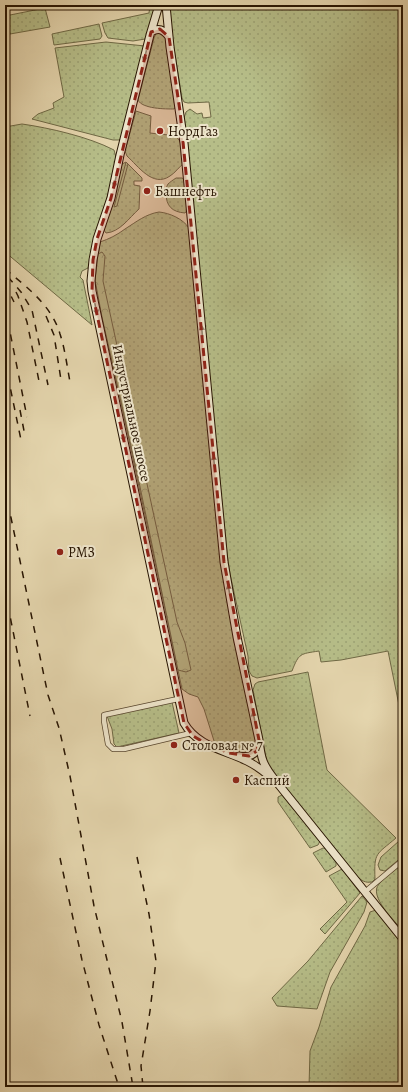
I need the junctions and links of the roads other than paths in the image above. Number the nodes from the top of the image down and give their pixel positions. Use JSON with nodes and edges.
{"nodes":[{"id":1,"x":159,"y":5,"type":"edge"},
{"id":2,"x":166,"y":5,"type":"edge"},
{"id":3,"x":151,"y":32,"type":"junction"},
{"id":4,"x":169,"y":37,"type":"junction"},
{"id":5,"x":178,"y":699,"type":"junction"},
{"id":6,"x":191,"y":733,"type":"junction"},
{"id":7,"x":259,"y":740,"type":"junction"},
{"id":8,"x":229,"y":753,"type":"junction"},
{"id":9,"x":274,"y":780,"type":"junction"},
{"id":10,"x":403,"y":860,"type":"edge"},
{"id":11,"x":366,"y":891,"type":"junction"},
{"id":12,"x":403,"y":939,"type":"edge"}],
"edges":[{"from":1,"to":3,"type":"main road","name":"Индустриальное шоссе"},
{"from":2,"to":4,"type":"main road","name":"Индустриальное шоссе"},
{"from":3,"to":4,"type":"main road"},
{"from":3,"to":5,"type":"main road","name":"Индустриальное шоссе","one_way":true},
{"from":7,"to":4,"type":"main road","name":"Индустриальное шоссе","one_way":true},
{"from":5,"to":6,"type":"main road","name":"Индустриальное шоссе"},
{"from":5,"to":6,"type":"street"},
{"from":6,"to":8,"type":"main road","name":"Индустриальное шоссе"},
{"from":7,"to":8,"type":"main road"},
{"from":7,"to":9,"type":"main road","name":"Индустриальное шоссе"},
{"from":8,"to":9,"type":"main road","name":"Индустриальное шоссе"},
{"from":9,"to":11,"type":"main road","name":"Индустриальное шоссе"},
{"from":10,"to":11,"type":"street"},
{"from":11,"to":12,"type":"main road","name":"Индустриальное шоссе"}]}
